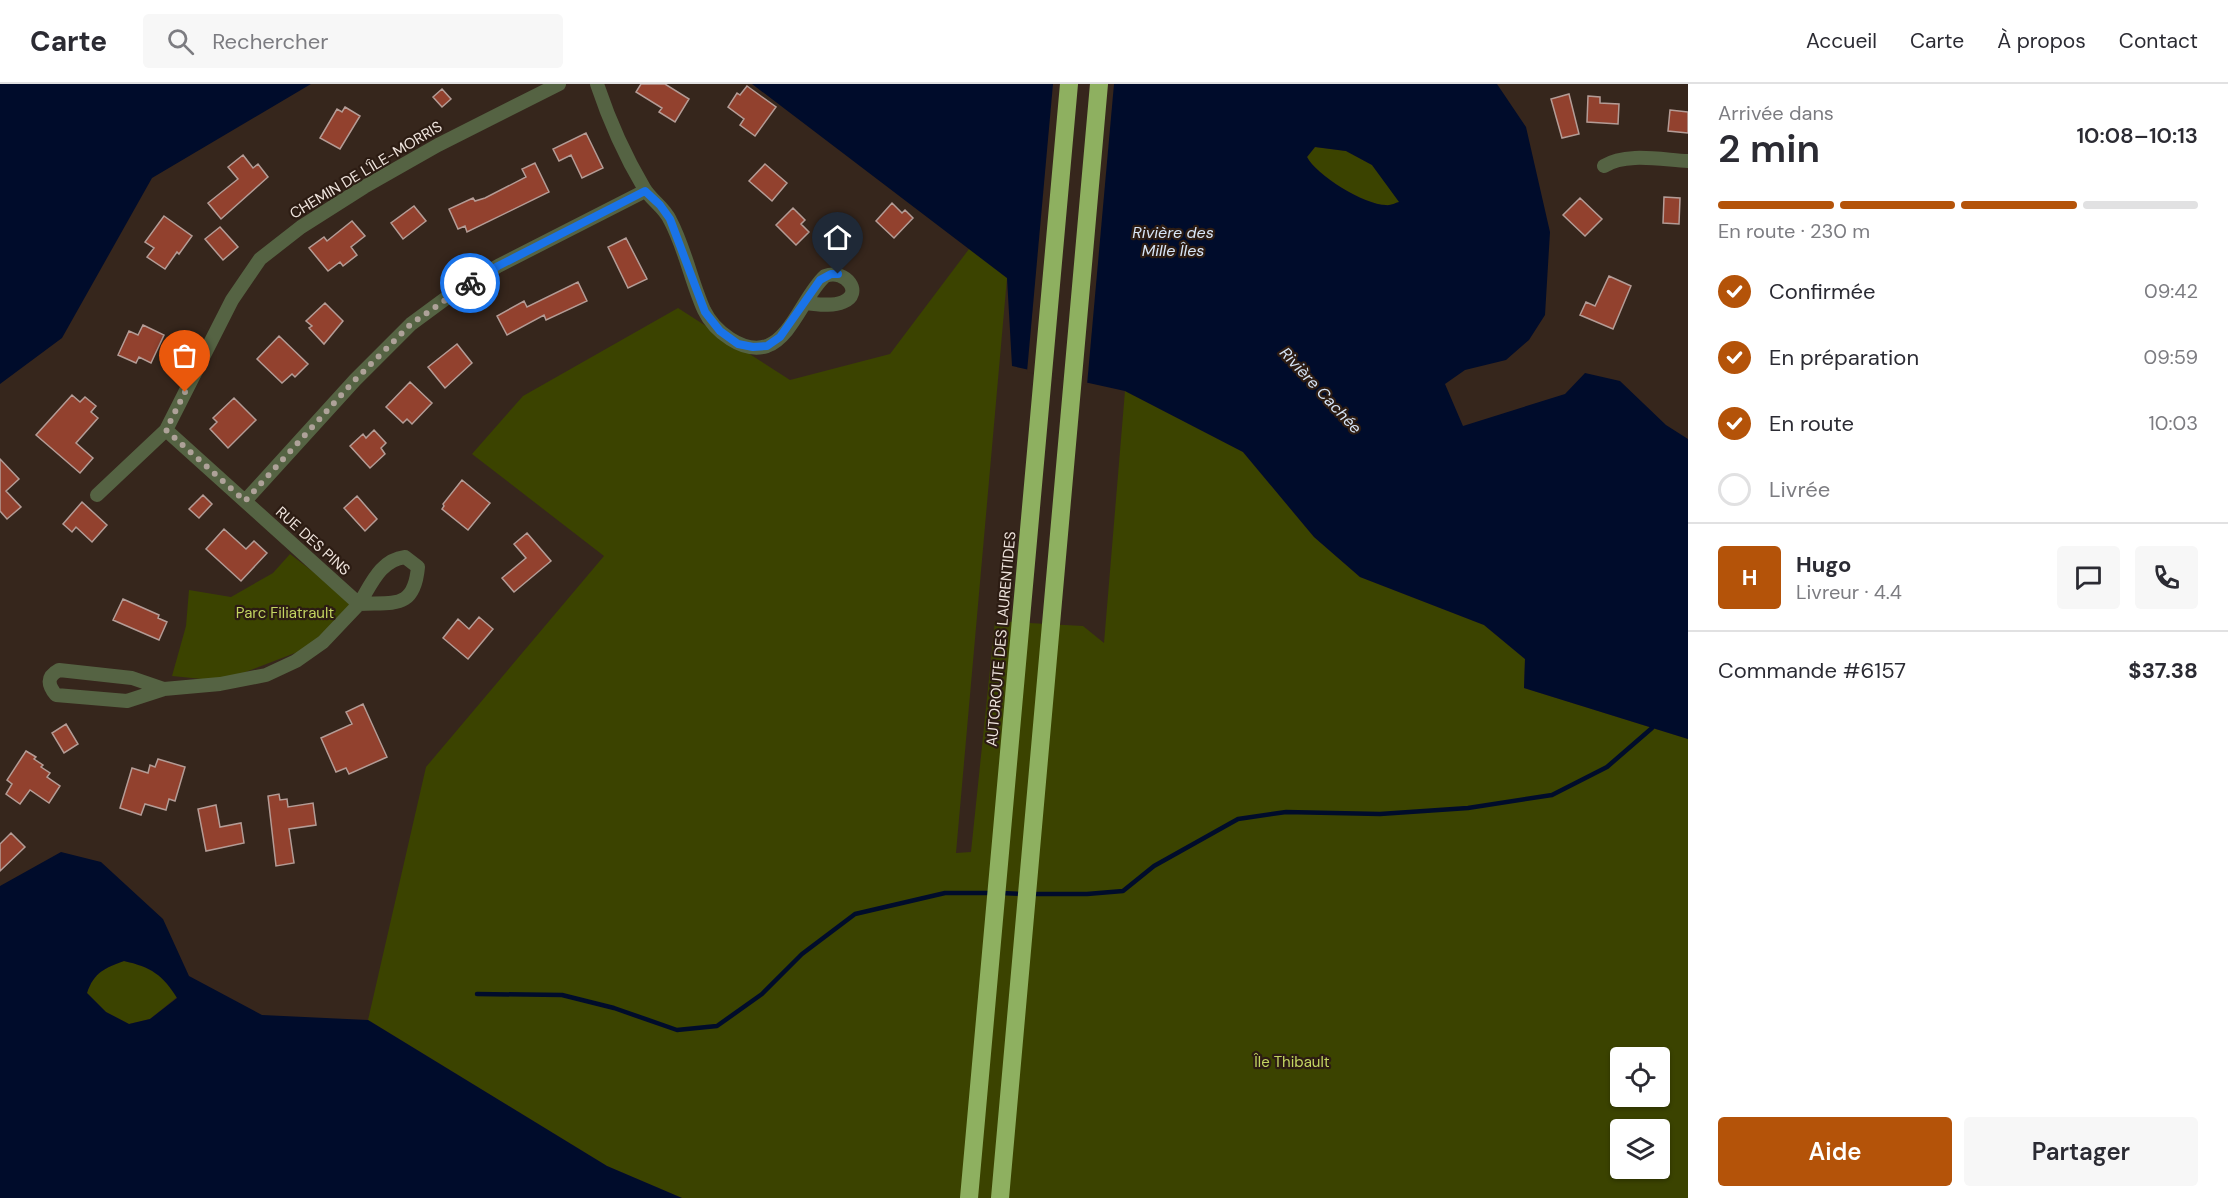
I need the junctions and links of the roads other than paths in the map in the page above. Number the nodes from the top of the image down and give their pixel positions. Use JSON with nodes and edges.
{"nodes":[{"id":1,"x":559,"y":84,"type":"edge"},
{"id":2,"x":597,"y":84,"type":"edge"},
{"id":3,"x":1069,"y":84,"type":"edge"},
{"id":4,"x":1099,"y":84,"type":"edge"},
{"id":5,"x":1688,"y":161,"type":"edge"},
{"id":6,"x":1604,"y":166,"type":"dead end"},
{"id":7,"x":645,"y":191,"type":"junction"},
{"id":8,"x":805,"y":303,"type":"dead end"},
{"id":9,"x":166,"y":430,"type":"junction"},
{"id":10,"x":97,"y":495,"type":"dead end"},
{"id":11,"x":245,"y":501,"type":"junction"},
{"id":12,"x":358,"y":604,"type":"junction"},
{"id":13,"x":164,"y":689,"type":"junction"},
{"id":14,"x":969,"y":1198,"type":"edge"},
{"id":15,"x":1000,"y":1198,"type":"edge"}],
"edges":[{"from":1,"to":9,"type":"street","name":"CHEMIN DE L'ÎLE-MORRIS"},
{"from":2,"to":7,"type":"street"},
{"from":3,"to":14,"type":"highway","name":"AUTOROUTE DES LAURENTIDES"},
{"from":4,"to":15,"type":"highway"},
{"from":5,"to":6,"type":"street"},
{"from":7,"to":8,"type":"street"},
{"from":7,"to":11,"type":"street"},
{"from":9,"to":10,"type":"street","name":"CHEMIN DE L'ÎLE-MORRIS"},
{"from":9,"to":11,"type":"street","name":"RUE DES PINS"},
{"from":11,"to":12,"type":"street","name":"RUE DES PINS"},
{"from":12,"to":12,"type":"street"},
{"from":12,"to":13,"type":"street"},
{"from":13,"to":13,"type":"street"}]}
